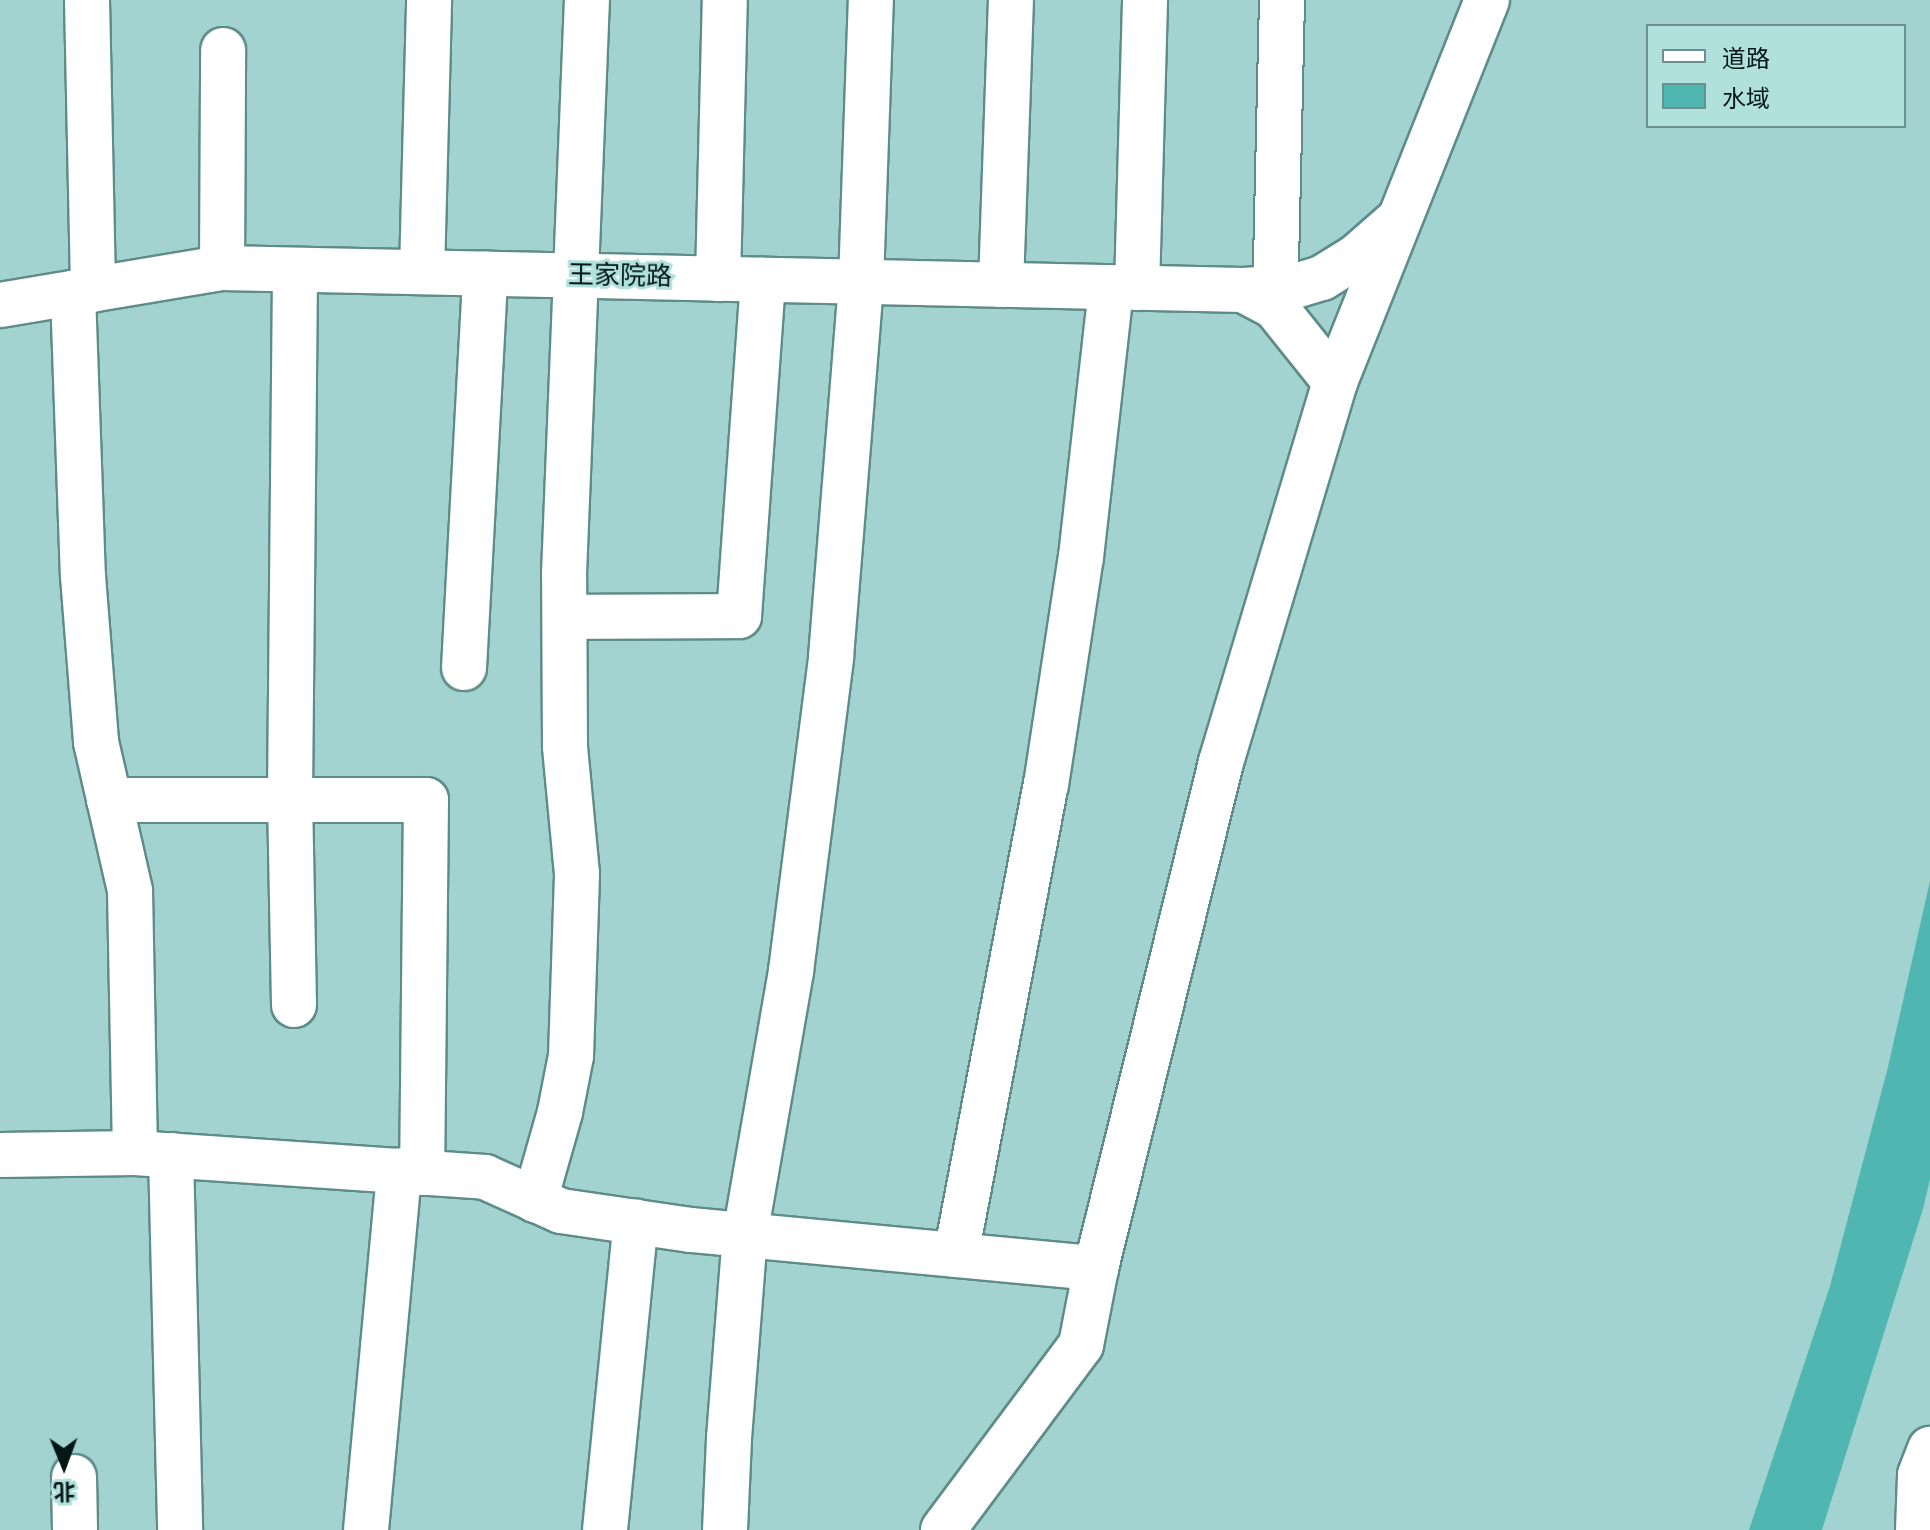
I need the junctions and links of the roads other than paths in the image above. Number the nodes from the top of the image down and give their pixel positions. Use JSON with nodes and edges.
{"nodes":[{"id":1,"x":87,"y":0,"type":"edge"},
{"id":2,"x":429,"y":0,"type":"edge"},
{"id":3,"x":587,"y":0,"type":"edge"},
{"id":4,"x":725,"y":0,"type":"edge"},
{"id":5,"x":871,"y":0,"type":"edge"},
{"id":6,"x":1011,"y":0,"type":"edge"},
{"id":7,"x":1145,"y":0,"type":"edge"},
{"id":8,"x":1282,"y":0,"type":"edge"},
{"id":9,"x":1487,"y":0,"type":"edge"},
{"id":10,"x":223,"y":50,"type":"dead end"},
{"id":11,"x":1401,"y":218,"type":"junction"},
{"id":12,"x":222,"y":268,"type":"junction"},
{"id":13,"x":295,"y":270,"type":"junction"},
{"id":14,"x":422,"y":272,"type":"junction"},
{"id":15,"x":485,"y":274,"type":"junction"},
{"id":16,"x":576,"y":276,"type":"junction"},
{"id":17,"x":718,"y":279,"type":"junction"},
{"id":18,"x":763,"y":280,"type":"junction"},
{"id":19,"x":861,"y":282,"type":"junction"},
{"id":20,"x":1001,"y":285,"type":"junction"},
{"id":21,"x":1124,"y":288,"type":"junction"},
{"id":22,"x":83,"y":291,"type":"junction"},
{"id":23,"x":1264,"y":295,"type":"junction"},
{"id":24,"x":0,"y":305,"type":"edge"},
{"id":25,"x":1335,"y":382,"type":"junction"},
{"id":26,"x":565,"y":617,"type":"junction"},
{"id":27,"x":464,"y":668,"type":"dead end"},
{"id":28,"x":109,"y":800,"type":"junction"},
{"id":29,"x":291,"y":801,"type":"junction"},
{"id":30,"x":294,"y":1005,"type":"dead end"},
{"id":31,"x":153,"y":1154,"type":"junction"},
{"id":32,"x":0,"y":1155,"type":"edge"},
{"id":33,"x":411,"y":1172,"type":"junction"},
{"id":34,"x":535,"y":1200,"type":"junction"},
{"id":35,"x":636,"y":1222,"type":"junction"},
{"id":36,"x":745,"y":1235,"type":"junction"},
{"id":37,"x":956,"y":1255,"type":"junction"},
{"id":38,"x":1096,"y":1268,"type":"junction"},
{"id":39,"x":1930,"y":1449,"type":"edge"},
{"id":40,"x":74,"y":1477,"type":"dead end"},
{"id":41,"x":75,"y":1530,"type":"edge"},
{"id":42,"x":180,"y":1530,"type":"edge"},
{"id":43,"x":366,"y":1530,"type":"edge"},
{"id":44,"x":605,"y":1530,"type":"edge"},
{"id":45,"x":725,"y":1530,"type":"edge"},
{"id":46,"x":943,"y":1530,"type":"edge"},
{"id":47,"x":1918,"y":1530,"type":"edge"}],
"edges":[{"from":1,"to":22,"type":"street"},
{"from":2,"to":14,"type":"street"},
{"from":3,"to":16,"type":"street"},
{"from":4,"to":17,"type":"street"},
{"from":5,"to":19,"type":"street"},
{"from":6,"to":20,"type":"street"},
{"from":7,"to":21,"type":"street"},
{"from":8,"to":23,"type":"street"},
{"from":9,"to":11,"type":"street"},
{"from":10,"to":12,"type":"street"},
{"from":11,"to":23,"type":"street","name":"王家院路"},
{"from":11,"to":25,"type":"street"},
{"from":12,"to":13,"type":"street","name":"王家院路"},
{"from":12,"to":22,"type":"street","name":"王家院路"},
{"from":13,"to":14,"type":"street","name":"王家院路"},
{"from":13,"to":29,"type":"street"},
{"from":14,"to":15,"type":"street","name":"王家院路"},
{"from":15,"to":16,"type":"street","name":"王家院路"},
{"from":15,"to":27,"type":"street"},
{"from":16,"to":17,"type":"street","name":"王家院路"},
{"from":16,"to":26,"type":"street"},
{"from":17,"to":18,"type":"street","name":"王家院路"},
{"from":18,"to":19,"type":"street","name":"王家院路"},
{"from":18,"to":26,"type":"street"},
{"from":19,"to":20,"type":"street","name":"王家院路"},
{"from":19,"to":36,"type":"street"},
{"from":20,"to":21,"type":"street","name":"王家院路"},
{"from":21,"to":23,"type":"street","name":"王家院路"},
{"from":21,"to":37,"type":"street"},
{"from":22,"to":24,"type":"street","name":"王家院路"},
{"from":22,"to":28,"type":"street"},
{"from":23,"to":25,"type":"street"},
{"from":25,"to":38,"type":"street"},
{"from":26,"to":34,"type":"street"},
{"from":28,"to":29,"type":"street"},
{"from":28,"to":31,"type":"street"},
{"from":29,"to":30,"type":"street"},
{"from":29,"to":33,"type":"street"},
{"from":31,"to":32,"type":"street"},
{"from":31,"to":33,"type":"street"},
{"from":31,"to":42,"type":"street"},
{"from":33,"to":34,"type":"street"},
{"from":33,"to":43,"type":"street"},
{"from":34,"to":35,"type":"street"},
{"from":35,"to":36,"type":"street"},
{"from":35,"to":44,"type":"street"},
{"from":36,"to":37,"type":"street"},
{"from":36,"to":45,"type":"street"},
{"from":37,"to":38,"type":"street"},
{"from":38,"to":46,"type":"street"},
{"from":39,"to":47,"type":"street"},
{"from":40,"to":41,"type":"street"}]}
